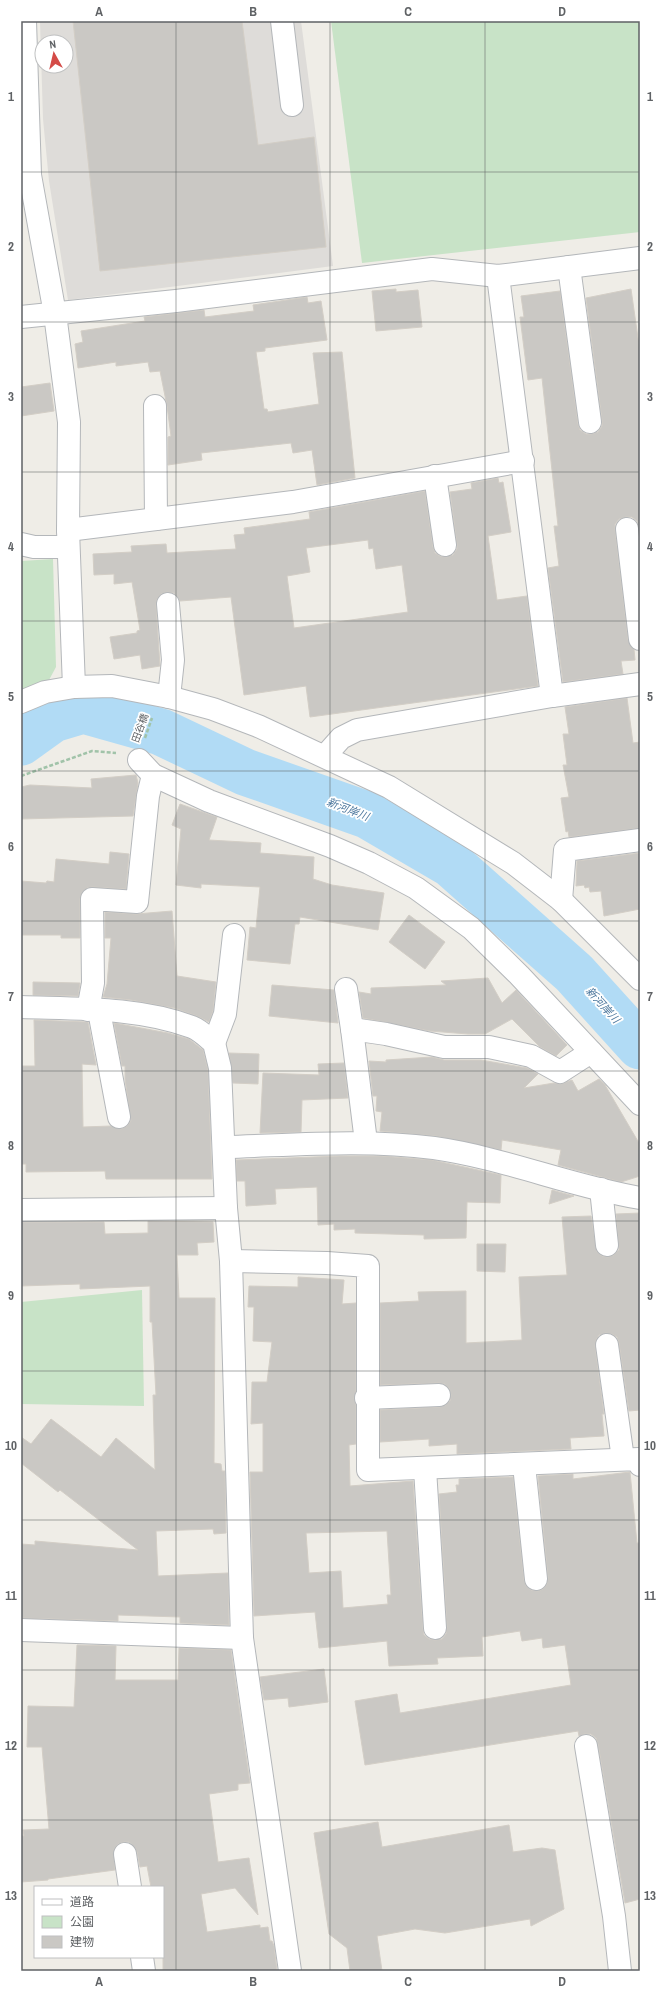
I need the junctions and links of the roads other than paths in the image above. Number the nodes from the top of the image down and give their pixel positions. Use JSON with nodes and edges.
{"nodes":[{"id":1,"x":25,"y":21,"type":"edge"},
{"id":2,"x":282,"y":21,"type":"edge"},
{"id":3,"x":292,"y":105,"type":"dead end"},
{"id":4,"x":25,"y":173,"type":"edge"},
{"id":5,"x":640,"y":260,"type":"edge"},
{"id":6,"x":569,"y":267,"type":"junction"},
{"id":7,"x":498,"y":276,"type":"junction"},
{"id":8,"x":56,"y":314,"type":"junction"},
{"id":9,"x":24,"y":323,"type":"edge"},
{"id":10,"x":155,"y":406,"type":"dead end"},
{"id":11,"x":590,"y":422,"type":"dead end"},
{"id":12,"x":523,"y":461,"type":"junction"},
{"id":13,"x":435,"y":476,"type":"junction"},
{"id":14,"x":156,"y":519,"type":"junction"},
{"id":15,"x":627,"y":529,"type":"dead end"},
{"id":16,"x":68,"y":538,"type":"junction"},
{"id":17,"x":21,"y":544,"type":"edge"},
{"id":18,"x":445,"y":545,"type":"dead end"},
{"id":19,"x":168,"y":604,"type":"dead end"},
{"id":20,"x":640,"y":638,"type":"edge"},
{"id":21,"x":640,"y":684,"type":"edge"},
{"id":22,"x":74,"y":686,"type":"junction"},
{"id":23,"x":552,"y":696,"type":"junction"},
{"id":24,"x":169,"y":697,"type":"junction"},
{"id":25,"x":21,"y":702,"type":"edge"},
{"id":26,"x":325,"y":756,"type":"junction"},
{"id":27,"x":640,"y":840,"type":"edge"},
{"id":28,"x":561,"y":900,"type":"junction"},
{"id":29,"x":234,"y":935,"type":"dead end"},
{"id":30,"x":639,"y":977,"type":"edge"},
{"id":31,"x":346,"y":989,"type":"dead end"},
{"id":32,"x":21,"y":1007,"type":"edge"},
{"id":33,"x":93,"y":1010,"type":"junction"},
{"id":34,"x":352,"y":1029,"type":"junction"},
{"id":35,"x":214,"y":1043,"type":"junction"},
{"id":36,"x":591,"y":1052,"type":"junction"},
{"id":37,"x":640,"y":1104,"type":"edge"},
{"id":38,"x":119,"y":1117,"type":"dead end"},
{"id":39,"x":366,"y":1142,"type":"junction"},
{"id":40,"x":225,"y":1147,"type":"junction"},
{"id":41,"x":601,"y":1189,"type":"junction"},
{"id":42,"x":640,"y":1198,"type":"edge"},
{"id":43,"x":226,"y":1208,"type":"junction"},
{"id":44,"x":21,"y":1210,"type":"edge"},
{"id":45,"x":607,"y":1245,"type":"dead end"},
{"id":46,"x":231,"y":1260,"type":"junction"},
{"id":47,"x":607,"y":1346,"type":"dead end"},
{"id":48,"x":439,"y":1395,"type":"dead end"},
{"id":49,"x":366,"y":1398,"type":"junction"},
{"id":50,"x":636,"y":1460,"type":"edge"},
{"id":51,"x":524,"y":1465,"type":"junction"},
{"id":52,"x":425,"y":1468,"type":"junction"},
{"id":53,"x":536,"y":1579,"type":"dead end"},
{"id":54,"x":435,"y":1628,"type":"dead end"},
{"id":55,"x":21,"y":1630,"type":"edge"},
{"id":56,"x":242,"y":1638,"type":"junction"},
{"id":57,"x":586,"y":1746,"type":"dead end"},
{"id":58,"x":125,"y":1854,"type":"dead end"},
{"id":59,"x":130,"y":1886,"type":"edge"},
{"id":60,"x":142,"y":1958,"type":"edge"},
{"id":61,"x":144,"y":1971,"type":"edge"},
{"id":62,"x":290,"y":1971,"type":"edge"},
{"id":63,"x":620,"y":1971,"type":"edge"}],
"edges":[{"from":1,"to":4,"type":"street"},
{"from":2,"to":3,"type":"street"},
{"from":4,"to":8,"type":"street"},
{"from":5,"to":6,"type":"street"},
{"from":6,"to":7,"type":"street"},
{"from":6,"to":11,"type":"street"},
{"from":7,"to":8,"type":"street"},
{"from":7,"to":12,"type":"street"},
{"from":8,"to":9,"type":"street"},
{"from":8,"to":16,"type":"street"},
{"from":10,"to":14,"type":"street"},
{"from":12,"to":13,"type":"street"},
{"from":12,"to":23,"type":"street"},
{"from":13,"to":14,"type":"street"},
{"from":13,"to":18,"type":"street"},
{"from":14,"to":16,"type":"street"},
{"from":15,"to":20,"type":"street"},
{"from":16,"to":17,"type":"street"},
{"from":16,"to":22,"type":"street"},
{"from":19,"to":24,"type":"street"},
{"from":21,"to":23,"type":"street"},
{"from":22,"to":24,"type":"street"},
{"from":22,"to":25,"type":"street"},
{"from":23,"to":26,"type":"street"},
{"from":24,"to":26,"type":"street"},
{"from":26,"to":28,"type":"street"},
{"from":27,"to":28,"type":"street"},
{"from":28,"to":30,"type":"street"},
{"from":29,"to":35,"type":"street"},
{"from":31,"to":34,"type":"street"},
{"from":32,"to":33,"type":"street"},
{"from":33,"to":35,"type":"street"},
{"from":33,"to":36,"type":"street"},
{"from":33,"to":38,"type":"street"},
{"from":34,"to":36,"type":"street"},
{"from":34,"to":39,"type":"street"},
{"from":35,"to":40,"type":"street"},
{"from":36,"to":37,"type":"street"},
{"from":39,"to":40,"type":"street"},
{"from":39,"to":41,"type":"street"},
{"from":40,"to":43,"type":"street"},
{"from":41,"to":42,"type":"street"},
{"from":41,"to":45,"type":"street"},
{"from":43,"to":44,"type":"street"},
{"from":43,"to":46,"type":"street"},
{"from":46,"to":49,"type":"street"},
{"from":46,"to":56,"type":"street"},
{"from":47,"to":50,"type":"street"},
{"from":48,"to":49,"type":"street"},
{"from":49,"to":52,"type":"street"},
{"from":50,"to":51,"type":"street"},
{"from":51,"to":52,"type":"street"},
{"from":51,"to":53,"type":"street"},
{"from":52,"to":54,"type":"street"},
{"from":55,"to":56,"type":"street"},
{"from":56,"to":62,"type":"street"},
{"from":57,"to":63,"type":"street"},
{"from":58,"to":59,"type":"street"},
{"from":60,"to":61,"type":"street"}]}
